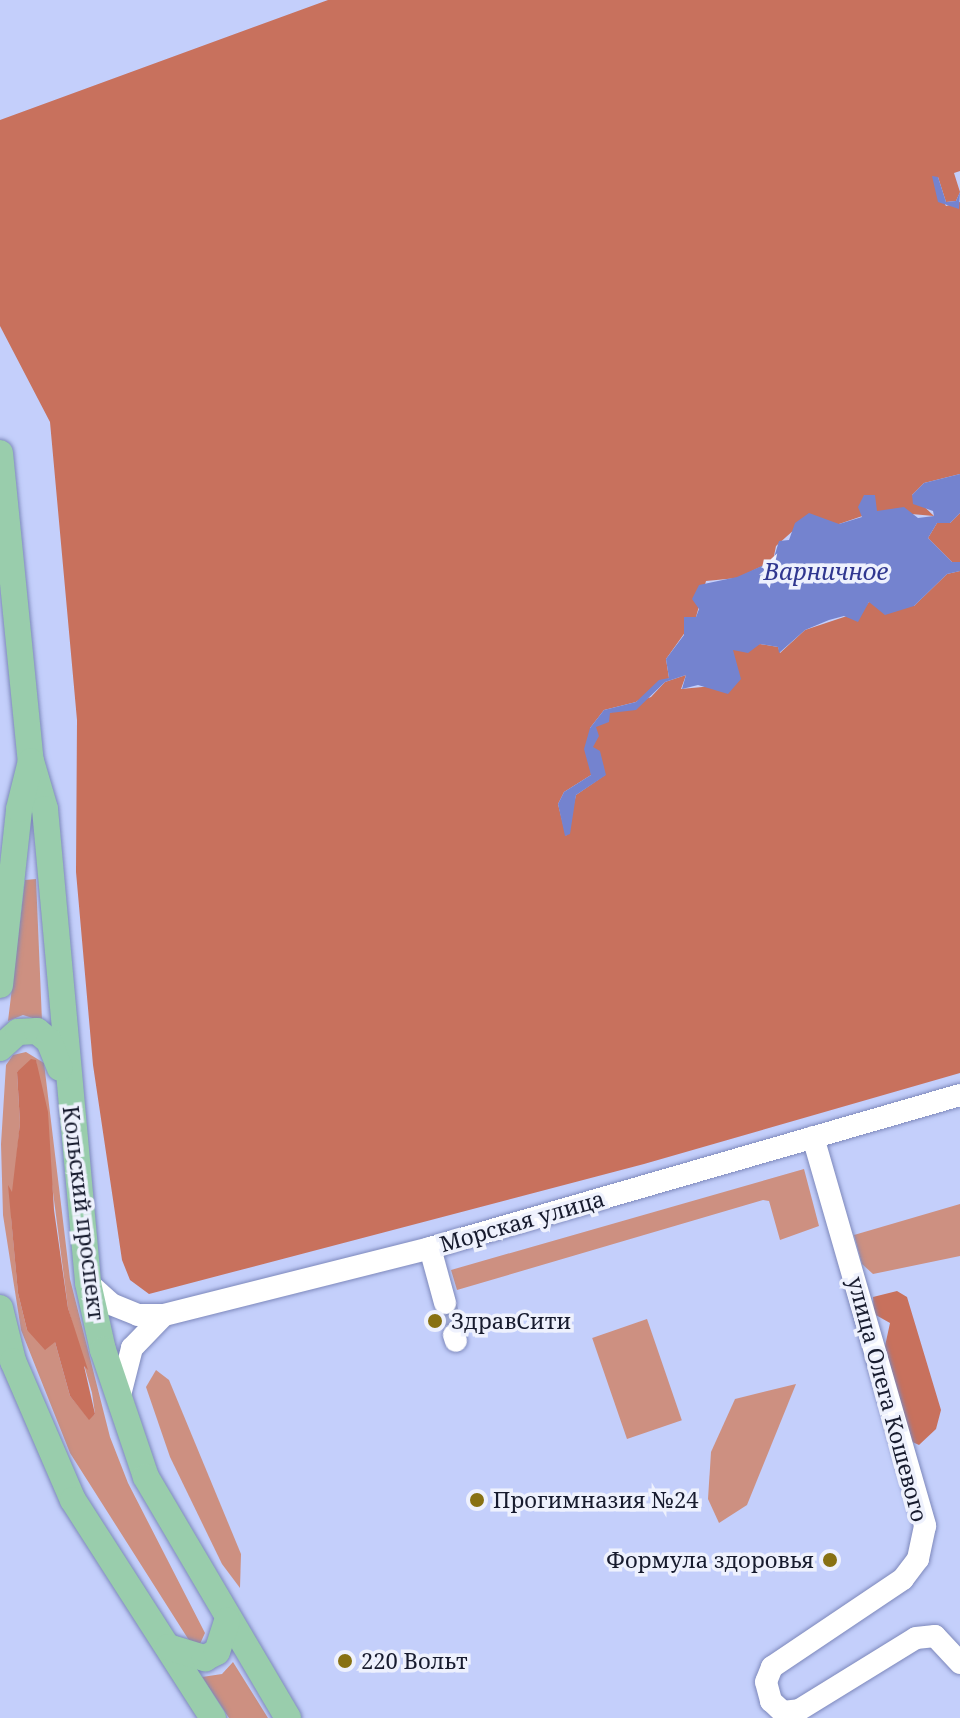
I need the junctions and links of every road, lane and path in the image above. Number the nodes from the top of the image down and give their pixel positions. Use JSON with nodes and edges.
{"nodes":[{"id":1,"x":0,"y":453,"type":"edge"},
{"id":2,"x":31,"y":761,"type":"junction"},
{"id":3,"x":0,"y":985,"type":"edge"},
{"id":4,"x":0,"y":1048,"type":"edge"},
{"id":5,"x":960,"y":1095,"type":"edge"},
{"id":6,"x":69,"y":1098,"type":"junction"},
{"id":7,"x":813,"y":1137,"type":"junction"},
{"id":8,"x":430,"y":1248,"type":"junction"},
{"id":9,"x":88,"y":1283,"type":"junction"},
{"id":10,"x":445,"y":1303,"type":"tunnel mouth"},
{"id":11,"x":0,"y":1308,"type":"edge"},
{"id":12,"x":164,"y":1315,"type":"junction"},
{"id":13,"x":119,"y":1400,"type":"junction"},
{"id":14,"x":227,"y":1621,"type":"junction"},
{"id":15,"x":168,"y":1647,"type":"junction"},
{"id":16,"x":960,"y":1663,"type":"edge"},
{"id":17,"x":213,"y":1718,"type":"edge"},
{"id":18,"x":288,"y":1718,"type":"edge"}],
"edges":[{"from":1,"to":2,"type":"main road","name":"Кольский проспект"},
{"from":2,"to":3,"type":"main road","name":"Кольский проспект"},
{"from":2,"to":6,"type":"main road","name":"Кольский проспект"},
{"from":4,"to":6,"type":"main road"},
{"from":5,"to":7,"type":"street","name":"Морская улица"},
{"from":6,"to":9,"type":"main road","name":"Кольский проспект"},
{"from":7,"to":8,"type":"street","name":"Морская улица"},
{"from":7,"to":16,"type":"street","name":"улица Олега Кошевого"},
{"from":8,"to":10,"type":"street"},
{"from":8,"to":12,"type":"street","name":"Морская улица"},
{"from":9,"to":12,"type":"street","name":"Морская улица"},
{"from":9,"to":13,"type":"main road","name":"Кольский проспект"},
{"from":11,"to":15,"type":"main road"},
{"from":12,"to":13,"type":"street"},
{"from":13,"to":14,"type":"main road","name":"Кольский проспект"},
{"from":14,"to":15,"type":"main road"},
{"from":14,"to":18,"type":"main road","name":"Кольский проспект"},
{"from":15,"to":17,"type":"main road"}]}
